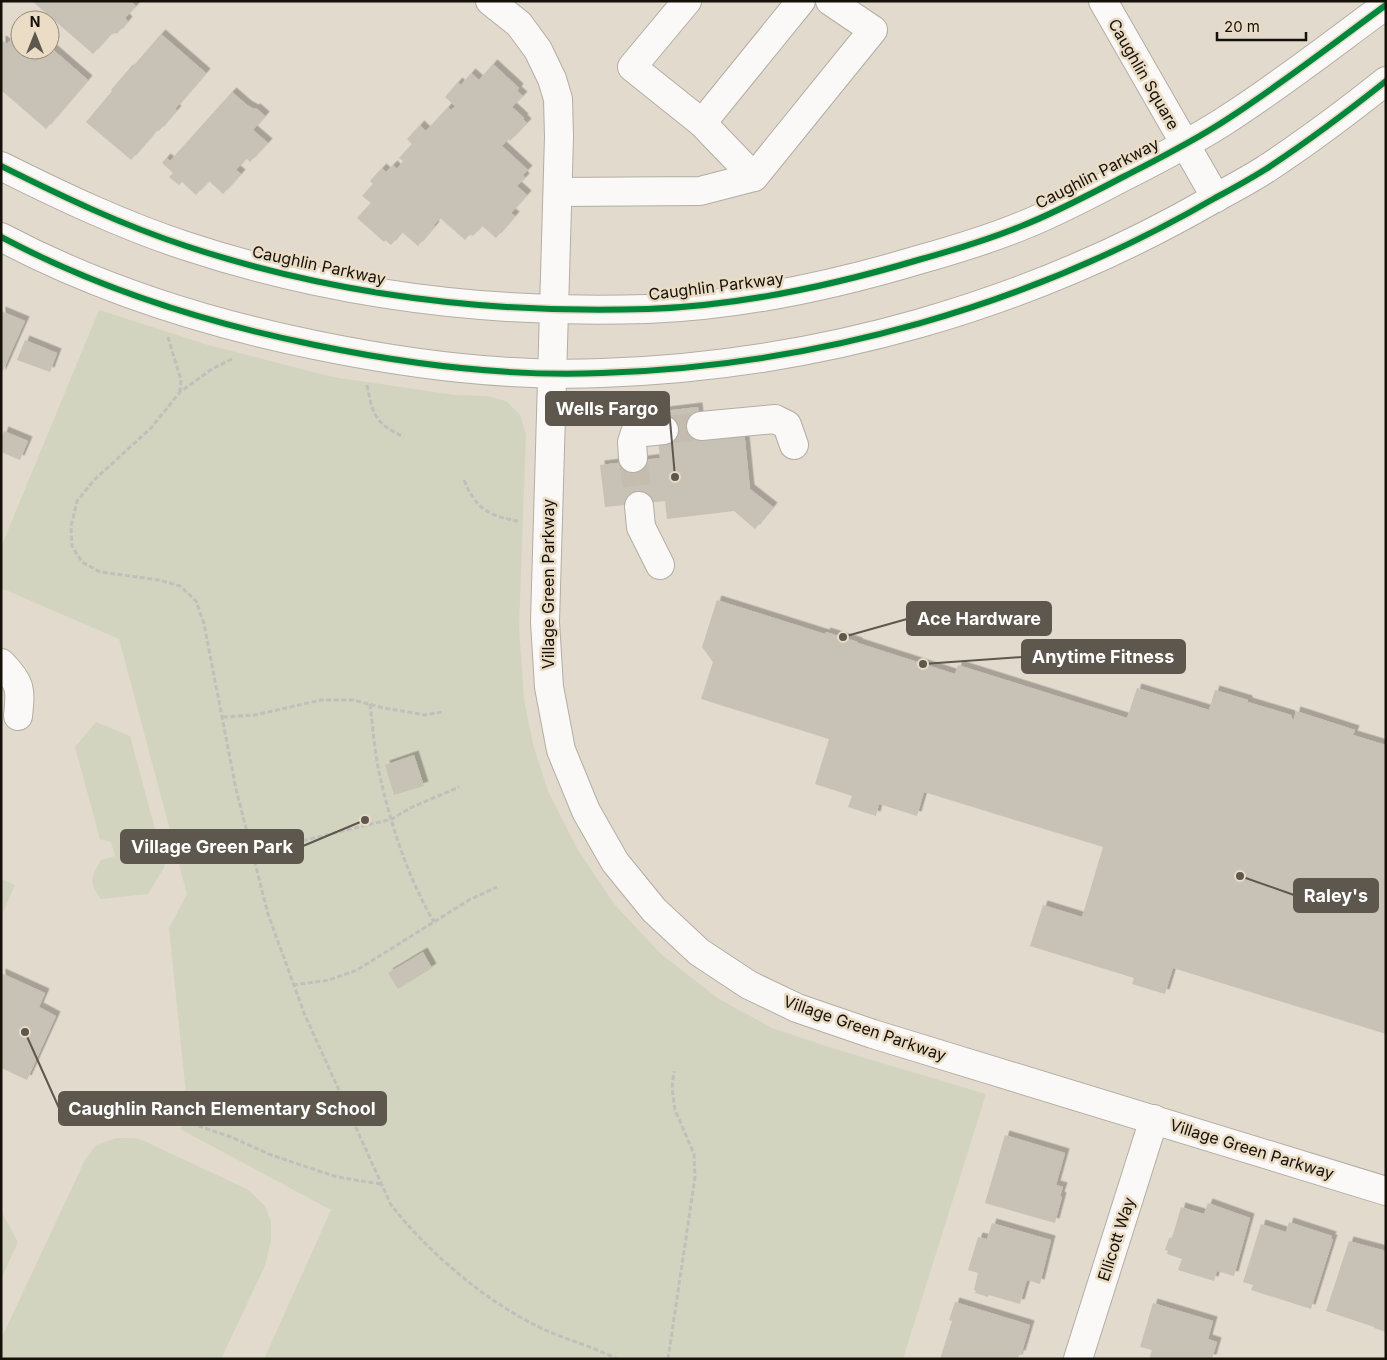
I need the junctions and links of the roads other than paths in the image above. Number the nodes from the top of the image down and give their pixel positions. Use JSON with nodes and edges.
{"nodes":[{"id":1,"x":490,"y":1,"type":"edge"},
{"id":2,"x":687,"y":1,"type":"edge"},
{"id":3,"x":801,"y":1,"type":"edge"},
{"id":4,"x":830,"y":1,"type":"edge"},
{"id":5,"x":1103,"y":1,"type":"edge"},
{"id":6,"x":1386,"y":5,"type":"edge"},
{"id":7,"x":1386,"y":82,"type":"edge"},
{"id":8,"x":702,"y":122,"type":"junction"},
{"id":9,"x":1184,"y":144,"type":"junction"},
{"id":10,"x":1,"y":166,"type":"edge"},
{"id":11,"x":754,"y":177,"type":"junction"},
{"id":12,"x":558,"y":192,"type":"junction"},
{"id":13,"x":1216,"y":198,"type":"junction"},
{"id":14,"x":1,"y":237,"type":"edge"},
{"id":15,"x":554,"y":309,"type":"junction"},
{"id":16,"x":552,"y":372,"type":"junction"},
{"id":17,"x":701,"y":426,"type":"tunnel mouth"},
{"id":18,"x":664,"y":430,"type":"tunnel mouth"},
{"id":19,"x":794,"y":445,"type":"dead end"},
{"id":20,"x":633,"y":458,"type":"tunnel mouth"},
{"id":21,"x":639,"y":506,"type":"tunnel mouth"},
{"id":22,"x":660,"y":565,"type":"dead end"},
{"id":23,"x":1,"y":663,"type":"edge"},
{"id":24,"x":18,"y":716,"type":"dead end"},
{"id":25,"x":1154,"y":1119,"type":"junction"},
{"id":26,"x":1386,"y":1191,"type":"edge"},
{"id":27,"x":1078,"y":1359,"type":"edge"}],
"edges":[{"from":1,"to":12,"type":"street","name":"Village Green Parkway"},
{"from":2,"to":8,"type":"street"},
{"from":3,"to":8,"type":"street"},
{"from":4,"to":11,"type":"street"},
{"from":5,"to":9,"type":"street","name":"Caughlin Square"},
{"from":6,"to":9,"type":"street","name":"Caughlin Parkway"},
{"from":7,"to":13,"type":"street"},
{"from":8,"to":11,"type":"street"},
{"from":9,"to":13,"type":"street","name":"Caughlin Square"},
{"from":9,"to":15,"type":"street","name":"Caughlin Parkway"},
{"from":10,"to":15,"type":"street","name":"Caughlin Parkway"},
{"from":11,"to":12,"type":"street"},
{"from":12,"to":15,"type":"street","name":"Village Green Parkway"},
{"from":13,"to":16,"type":"street"},
{"from":14,"to":16,"type":"street"},
{"from":15,"to":16,"type":"street","name":"Village Green Parkway"},
{"from":16,"to":25,"type":"street","name":"Village Green Parkway"},
{"from":17,"to":19,"type":"street"},
{"from":18,"to":20,"type":"street"},
{"from":21,"to":22,"type":"street"},
{"from":23,"to":24,"type":"street"},
{"from":25,"to":26,"type":"street","name":"Village Green Parkway"},
{"from":25,"to":27,"type":"street","name":"Ellicott Way"}]}
